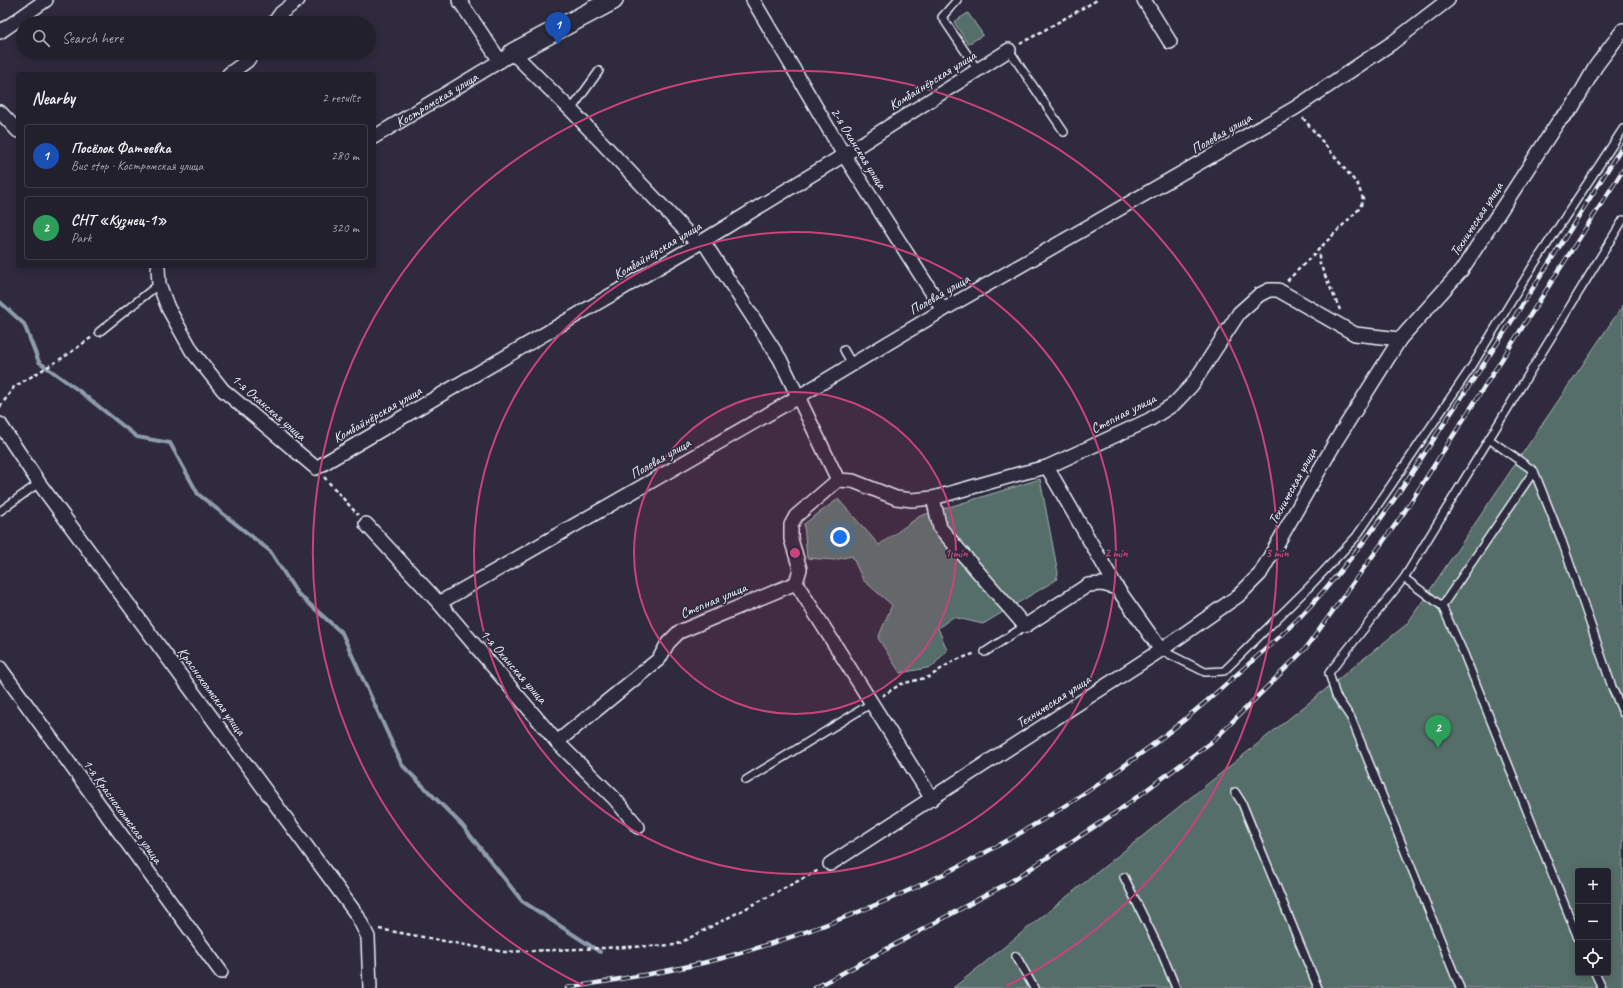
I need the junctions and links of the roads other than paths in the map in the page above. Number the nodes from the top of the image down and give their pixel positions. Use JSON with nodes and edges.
{"nodes":[{"id":1,"x":46,"y":0,"type":"edge"},
{"id":2,"x":298,"y":0,"type":"edge"},
{"id":3,"x":458,"y":0,"type":"edge"},
{"id":4,"x":613,"y":0,"type":"edge"},
{"id":5,"x":753,"y":0,"type":"edge"},
{"id":6,"x":957,"y":0,"type":"edge"},
{"id":7,"x":1144,"y":0,"type":"edge"},
{"id":8,"x":1448,"y":0,"type":"edge"},
{"id":9,"x":23,"y":16,"type":"edge"},
{"id":10,"x":279,"y":16,"type":"edge"},
{"id":11,"x":16,"y":21,"type":"edge"},
{"id":12,"x":1623,"y":30,"type":"edge"},
{"id":13,"x":0,"y":32,"type":"edge"},
{"id":14,"x":1170,"y":42,"type":"dead end"},
{"id":15,"x":1009,"y":50,"type":"joint"},
{"id":16,"x":506,"y":57,"type":"junction"},
{"id":17,"x":248,"y":60,"type":"edge"},
{"id":18,"x":977,"y":69,"type":"junction"},
{"id":19,"x":599,"y":71,"type":"dead end"},
{"id":20,"x":232,"y":72,"type":"edge"},
{"id":21,"x":571,"y":110,"type":"junction"},
{"id":22,"x":0,"y":112,"type":"edge"},
{"id":23,"x":16,"y":129,"type":"edge"},
{"id":24,"x":1623,"y":129,"type":"edge"},
{"id":25,"x":1064,"y":132,"type":"dead end"},
{"id":26,"x":376,"y":136,"type":"edge"},
{"id":27,"x":844,"y":155,"type":"junction"},
{"id":28,"x":1623,"y":220,"type":"edge"},
{"id":29,"x":700,"y":243,"type":"junction"},
{"id":30,"x":156,"y":268,"type":"edge"},
{"id":31,"x":159,"y":284,"type":"junction"},
{"id":32,"x":942,"y":310,"type":"junction"},
{"id":33,"x":100,"y":332,"type":"road end"},
{"id":34,"x":1400,"y":339,"type":"junction"},
{"id":35,"x":844,"y":350,"type":"dead end"},
{"id":36,"x":852,"y":364,"type":"junction"},
{"id":37,"x":798,"y":397,"type":"junction"},
{"id":38,"x":0,"y":424,"type":"edge"},
{"id":39,"x":1489,"y":439,"type":"junction"},
{"id":40,"x":1047,"y":467,"type":"junction"},
{"id":41,"x":316,"y":468,"type":"joint"},
{"id":42,"x":1534,"y":472,"type":"junction"},
{"id":43,"x":838,"y":480,"type":"junction"},
{"id":44,"x":39,"y":482,"type":"junction"},
{"id":45,"x":933,"y":498,"type":"junction"},
{"id":46,"x":0,"y":511,"type":"edge"},
{"id":47,"x":366,"y":524,"type":"road end"},
{"id":48,"x":1404,"y":578,"type":"junction"},
{"id":49,"x":796,"y":583,"type":"junction"},
{"id":50,"x":1117,"y":588,"type":"junction"},
{"id":51,"x":439,"y":603,"type":"junction"},
{"id":52,"x":1442,"y":606,"type":"junction"},
{"id":53,"x":1025,"y":626,"type":"junction"},
{"id":54,"x":1161,"y":650,"type":"junction"},
{"id":55,"x":985,"y":652,"type":"road end"},
{"id":56,"x":0,"y":668,"type":"edge"},
{"id":57,"x":872,"y":703,"type":"junction"},
{"id":58,"x":1623,"y":713,"type":"edge"},
{"id":59,"x":557,"y":742,"type":"junction"},
{"id":60,"x":746,"y":780,"type":"dead end"},
{"id":61,"x":1235,"y":792,"type":"dead end"},
{"id":62,"x":932,"y":799,"type":"junction"},
{"id":63,"x":638,"y":827,"type":"dead end"},
{"id":64,"x":830,"y":864,"type":"road end"},
{"id":65,"x":1124,"y":877,"type":"dead end"},
{"id":66,"x":1575,"y":931,"type":"edge"},
{"id":67,"x":1016,"y":956,"type":"dead end"},
{"id":68,"x":221,"y":972,"type":"dead end"},
{"id":69,"x":1596,"y":976,"type":"edge"},
{"id":70,"x":370,"y":988,"type":"edge"},
{"id":71,"x":1034,"y":988,"type":"edge"},
{"id":72,"x":1176,"y":988,"type":"edge"},
{"id":73,"x":1318,"y":988,"type":"edge"},
{"id":74,"x":1460,"y":988,"type":"edge"},
{"id":75,"x":1602,"y":988,"type":"edge"}],
"edges":[{"from":1,"to":9,"type":"street"},
{"from":2,"to":10,"type":"street"},
{"from":3,"to":16,"type":"street"},
{"from":4,"to":16,"type":"street","name":"Костромская улица"},
{"from":5,"to":27,"type":"street","name":"2-я Оханская улица"},
{"from":6,"to":18,"type":"lane"},
{"from":7,"to":14,"type":"street"},
{"from":8,"to":32,"type":"street","name":"Полевая улица"},
{"from":11,"to":13,"type":"street"},
{"from":12,"to":34,"type":"street","name":"Техническая улица"},
{"from":15,"to":18,"type":"street","name":"Комбайнёрская улица"},
{"from":15,"to":25,"type":"lane"},
{"from":16,"to":21,"type":"street"},
{"from":16,"to":26,"type":"street","name":"Костромская улица"},
{"from":17,"to":20,"type":"street"},
{"from":18,"to":27,"type":"street","name":"Комбайнёрская улица"},
{"from":19,"to":21,"type":"lane"},
{"from":21,"to":29,"type":"street"},
{"from":22,"to":23,"type":"street"},
{"from":24,"to":54,"type":"lane"},
{"from":27,"to":29,"type":"street","name":"Комбайнёрская улица"},
{"from":27,"to":32,"type":"street","name":"2-я Оханская улица"},
{"from":28,"to":39,"type":"lane"},
{"from":29,"to":37,"type":"street"},
{"from":29,"to":41,"type":"street","name":"Комбайнёрская улица"},
{"from":30,"to":31,"type":"street","name":"1-я Оханская улица"},
{"from":31,"to":33,"type":"lane"},
{"from":31,"to":41,"type":"street","name":"1-я Оханская улица"},
{"from":32,"to":36,"type":"street","name":"Полевая улица"},
{"from":34,"to":40,"type":"street","name":"Степная улица"},
{"from":34,"to":54,"type":"street","name":"Техническая улица"},
{"from":35,"to":36,"type":"lane"},
{"from":36,"to":37,"type":"street","name":"Полевая улица"},
{"from":37,"to":43,"type":"street"},
{"from":37,"to":51,"type":"street","name":"Полевая улица"},
{"from":38,"to":44,"type":"street","name":"Краснохолмская улица"},
{"from":39,"to":42,"type":"lane"},
{"from":39,"to":48,"type":"lane"},
{"from":40,"to":45,"type":"street","name":"Степная улица"},
{"from":40,"to":50,"type":"street"},
{"from":42,"to":52,"type":"lane"},
{"from":42,"to":58,"type":"lane"},
{"from":43,"to":45,"type":"street","name":"Степная улица"},
{"from":43,"to":49,"type":"street"},
{"from":44,"to":46,"type":"lane"},
{"from":44,"to":70,"type":"street","name":"Краснохолмская улица"},
{"from":45,"to":53,"type":"street"},
{"from":47,"to":51,"type":"street","name":"1-я Оханская улица"},
{"from":48,"to":52,"type":"lane"},
{"from":48,"to":74,"type":"lane"},
{"from":49,"to":57,"type":"street"},
{"from":49,"to":59,"type":"street","name":"Степная улица"},
{"from":50,"to":53,"type":"street"},
{"from":50,"to":54,"type":"street"},
{"from":51,"to":59,"type":"street","name":"1-я Оханская улица"},
{"from":52,"to":66,"type":"lane"},
{"from":53,"to":55,"type":"lane"},
{"from":54,"to":62,"type":"street","name":"Техническая улица"},
{"from":56,"to":68,"type":"street","name":"1-я Краснохолмская улица"},
{"from":57,"to":60,"type":"lane"},
{"from":57,"to":62,"type":"street"},
{"from":59,"to":63,"type":"street","name":"1-я Оханская улица"},
{"from":61,"to":73,"type":"lane"},
{"from":62,"to":64,"type":"street","name":"Техническая улица"},
{"from":65,"to":72,"type":"lane"},
{"from":67,"to":71,"type":"lane"},
{"from":69,"to":75,"type":"lane"}]}
